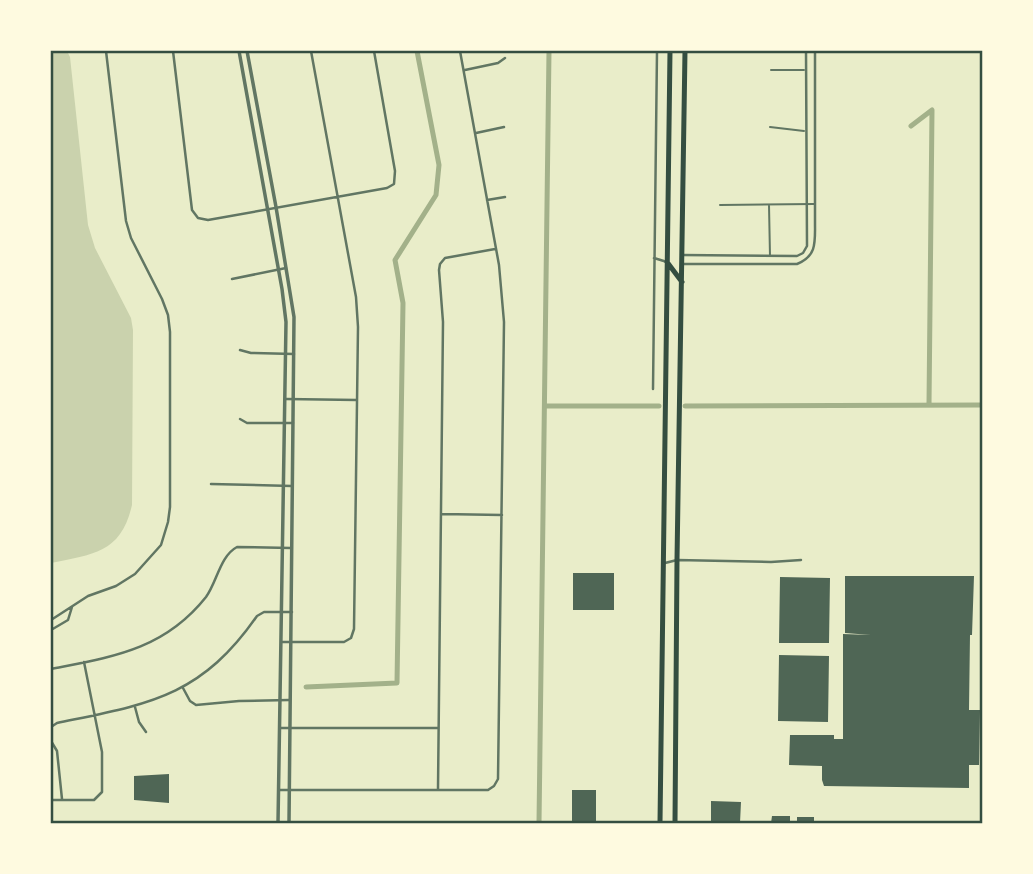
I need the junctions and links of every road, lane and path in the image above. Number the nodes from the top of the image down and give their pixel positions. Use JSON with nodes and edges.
{"nodes":[{"id":1,"x":106,"y":51,"type":"edge"},
{"id":2,"x":173,"y":51,"type":"edge"},
{"id":3,"x":239,"y":51,"type":"edge"},
{"id":4,"x":247,"y":51,"type":"edge"},
{"id":5,"x":311,"y":51,"type":"edge"},
{"id":6,"x":374,"y":51,"type":"edge"},
{"id":7,"x":460,"y":51,"type":"edge"},
{"id":8,"x":657,"y":51,"type":"edge"},
{"id":9,"x":670,"y":51,"type":"edge"},
{"id":10,"x":685,"y":51,"type":"edge"},
{"id":11,"x":806,"y":51,"type":"edge"},
{"id":12,"x":814,"y":51,"type":"edge"},
{"id":13,"x":505,"y":58,"type":"dead end"},
{"id":14,"x":464,"y":70,"type":"junction"},
{"id":15,"x":771,"y":70,"type":"dead end"},
{"id":16,"x":805,"y":70,"type":"junction"},
{"id":17,"x":504,"y":127,"type":"dead end"},
{"id":18,"x":770,"y":127,"type":"dead end"},
{"id":19,"x":806,"y":131,"type":"junction"},
{"id":20,"x":475,"y":133,"type":"junction"},
{"id":21,"x":338,"y":197,"type":"junction"},
{"id":22,"x":505,"y":197,"type":"dead end"},
{"id":23,"x":487,"y":200,"type":"junction"},
{"id":24,"x":769,"y":204,"type":"junction"},
{"id":25,"x":807,"y":204,"type":"junction"},
{"id":26,"x":815,"y":204,"type":"junction"},
{"id":27,"x":720,"y":205,"type":"dead end"},
{"id":28,"x":276,"y":207,"type":"junction"},
{"id":29,"x":268,"y":209,"type":"junction"},
{"id":30,"x":496,"y":249,"type":"junction"},
{"id":31,"x":682,"y":255,"type":"junction"},
{"id":32,"x":770,"y":256,"type":"junction"},
{"id":33,"x":654,"y":258,"type":"junction"},
{"id":34,"x":667,"y":262,"type":"junction"},
{"id":35,"x":682,"y":264,"type":"junction"},
{"id":36,"x":286,"y":268,"type":"junction"},
{"id":37,"x":278,"y":270,"type":"junction"},
{"id":38,"x":232,"y":279,"type":"dead end"},
{"id":39,"x":682,"y":282,"type":"junction"},
{"id":40,"x":240,"y":350,"type":"dead end"},
{"id":41,"x":286,"y":354,"type":"junction"},
{"id":42,"x":294,"y":354,"type":"junction"},
{"id":43,"x":653,"y":389,"type":"dead end"},
{"id":44,"x":286,"y":399,"type":"junction"},
{"id":45,"x":294,"y":399,"type":"junction"},
{"id":46,"x":357,"y":400,"type":"junction"},
{"id":47,"x":240,"y":419,"type":"dead end"},
{"id":48,"x":285,"y":423,"type":"junction"},
{"id":49,"x":293,"y":423,"type":"junction"},
{"id":50,"x":211,"y":484,"type":"dead end"},
{"id":51,"x":284,"y":486,"type":"junction"},
{"id":52,"x":292,"y":486,"type":"junction"},
{"id":53,"x":441,"y":514,"type":"junction"},
{"id":54,"x":502,"y":516,"type":"junction"},
{"id":55,"x":284,"y":547,"type":"junction"},
{"id":56,"x":291,"y":548,"type":"junction"},
{"id":57,"x":677,"y":560,"type":"junction"},
{"id":58,"x":801,"y":560,"type":"dead end"},
{"id":59,"x":662,"y":563,"type":"junction"},
{"id":60,"x":72,"y":607,"type":"junction"},
{"id":61,"x":283,"y":612,"type":"junction"},
{"id":62,"x":292,"y":612,"type":"junction"},
{"id":63,"x":57,"y":614,"type":"junction"},
{"id":64,"x":51,"y":620,"type":"edge"},
{"id":65,"x":63,"y":624,"type":"junction"},
{"id":66,"x":51,"y":630,"type":"edge"},
{"id":67,"x":282,"y":642,"type":"junction"},
{"id":68,"x":291,"y":642,"type":"junction"},
{"id":69,"x":84,"y":662,"type":"junction"},
{"id":70,"x":51,"y":669,"type":"edge"},
{"id":71,"x":183,"y":688,"type":"junction"},
{"id":72,"x":281,"y":700,"type":"junction"},
{"id":73,"x":290,"y":700,"type":"junction"},
{"id":74,"x":135,"y":707,"type":"junction"},
{"id":75,"x":94,"y":715,"type":"junction"},
{"id":76,"x":51,"y":727,"type":"edge"},
{"id":77,"x":280,"y":728,"type":"junction"},
{"id":78,"x":290,"y":728,"type":"junction"},
{"id":79,"x":438,"y":728,"type":"junction"},
{"id":80,"x":146,"y":732,"type":"dead end"},
{"id":81,"x":51,"y":741,"type":"edge"},
{"id":82,"x":438,"y":789,"type":"junction"},
{"id":83,"x":279,"y":790,"type":"junction"},
{"id":84,"x":289,"y":790,"type":"junction"},
{"id":85,"x":62,"y":799,"type":"junction"},
{"id":86,"x":51,"y":800,"type":"edge"},
{"id":87,"x":278,"y":823,"type":"edge"},
{"id":88,"x":289,"y":823,"type":"edge"},
{"id":89,"x":660,"y":823,"type":"edge"},
{"id":90,"x":676,"y":823,"type":"edge"}],
"edges":[{"from":1,"to":60,"type":"street"},
{"from":2,"to":29,"type":"street"},
{"from":3,"to":29,"type":"street"},
{"from":4,"to":28,"type":"street"},
{"from":5,"to":21,"type":"street"},
{"from":6,"to":21,"type":"street"},
{"from":7,"to":14,"type":"street"},
{"from":8,"to":33,"type":"street"},
{"from":9,"to":34,"type":"highway"},
{"from":10,"to":31,"type":"highway"},
{"from":11,"to":16,"type":"street"},
{"from":12,"to":26,"type":"street"},
{"from":13,"to":14,"type":"street"},
{"from":14,"to":20,"type":"street"},
{"from":15,"to":16,"type":"lane"},
{"from":16,"to":19,"type":"street"},
{"from":17,"to":20,"type":"street"},
{"from":18,"to":19,"type":"lane"},
{"from":19,"to":25,"type":"street"},
{"from":20,"to":23,"type":"street"},
{"from":21,"to":28,"type":"street"},
{"from":21,"to":46,"type":"street"},
{"from":22,"to":23,"type":"street"},
{"from":23,"to":30,"type":"street"},
{"from":24,"to":25,"type":"lane"},
{"from":24,"to":27,"type":"lane"},
{"from":24,"to":32,"type":"lane"},
{"from":25,"to":26,"type":"lane"},
{"from":25,"to":32,"type":"street"},
{"from":26,"to":35,"type":"street"},
{"from":28,"to":29,"type":"street"},
{"from":28,"to":36,"type":"street"},
{"from":29,"to":37,"type":"street"},
{"from":30,"to":53,"type":"street"},
{"from":30,"to":54,"type":"street"},
{"from":31,"to":32,"type":"street"},
{"from":31,"to":35,"type":"highway"},
{"from":33,"to":34,"type":"street"},
{"from":33,"to":43,"type":"street"},
{"from":34,"to":39,"type":"highway"},
{"from":34,"to":59,"type":"highway"},
{"from":35,"to":39,"type":"highway"},
{"from":36,"to":37,"type":"street"},
{"from":36,"to":42,"type":"street"},
{"from":37,"to":38,"type":"street"},
{"from":37,"to":41,"type":"street"},
{"from":39,"to":57,"type":"highway"},
{"from":40,"to":41,"type":"street"},
{"from":41,"to":42,"type":"street"},
{"from":41,"to":44,"type":"street"},
{"from":42,"to":45,"type":"street"},
{"from":44,"to":45,"type":"street"},
{"from":44,"to":48,"type":"street"},
{"from":45,"to":46,"type":"street"},
{"from":45,"to":49,"type":"street"},
{"from":46,"to":68,"type":"street"},
{"from":47,"to":48,"type":"street"},
{"from":48,"to":49,"type":"street"},
{"from":48,"to":51,"type":"street"},
{"from":49,"to":52,"type":"street"},
{"from":50,"to":51,"type":"street"},
{"from":51,"to":52,"type":"street"},
{"from":51,"to":55,"type":"street"},
{"from":52,"to":56,"type":"street"},
{"from":53,"to":54,"type":"street"},
{"from":53,"to":79,"type":"street"},
{"from":54,"to":82,"type":"street"},
{"from":55,"to":56,"type":"street"},
{"from":55,"to":61,"type":"street"},
{"from":55,"to":69,"type":"street"},
{"from":56,"to":62,"type":"street"},
{"from":57,"to":58,"type":"street"},
{"from":57,"to":59,"type":"street"},
{"from":57,"to":90,"type":"highway"},
{"from":59,"to":89,"type":"highway"},
{"from":60,"to":63,"type":"street"},
{"from":60,"to":65,"type":"street"},
{"from":61,"to":62,"type":"street"},
{"from":61,"to":67,"type":"street"},
{"from":61,"to":71,"type":"street"},
{"from":62,"to":68,"type":"street"},
{"from":63,"to":64,"type":"street"},
{"from":63,"to":65,"type":"street"},
{"from":65,"to":66,"type":"street"},
{"from":67,"to":68,"type":"street"},
{"from":67,"to":72,"type":"street"},
{"from":68,"to":73,"type":"street"},
{"from":69,"to":70,"type":"street"},
{"from":69,"to":75,"type":"street"},
{"from":71,"to":72,"type":"street"},
{"from":71,"to":74,"type":"street"},
{"from":72,"to":73,"type":"street"},
{"from":72,"to":77,"type":"street"},
{"from":73,"to":78,"type":"street"},
{"from":74,"to":75,"type":"street"},
{"from":74,"to":80,"type":"street"},
{"from":75,"to":76,"type":"street"},
{"from":75,"to":85,"type":"street"},
{"from":77,"to":78,"type":"street"},
{"from":77,"to":83,"type":"street"},
{"from":78,"to":79,"type":"street"},
{"from":78,"to":84,"type":"street"},
{"from":79,"to":82,"type":"street"},
{"from":81,"to":85,"type":"street"},
{"from":82,"to":84,"type":"street"},
{"from":83,"to":84,"type":"street"},
{"from":83,"to":87,"type":"street"},
{"from":84,"to":88,"type":"street"},
{"from":85,"to":86,"type":"street"}]}
